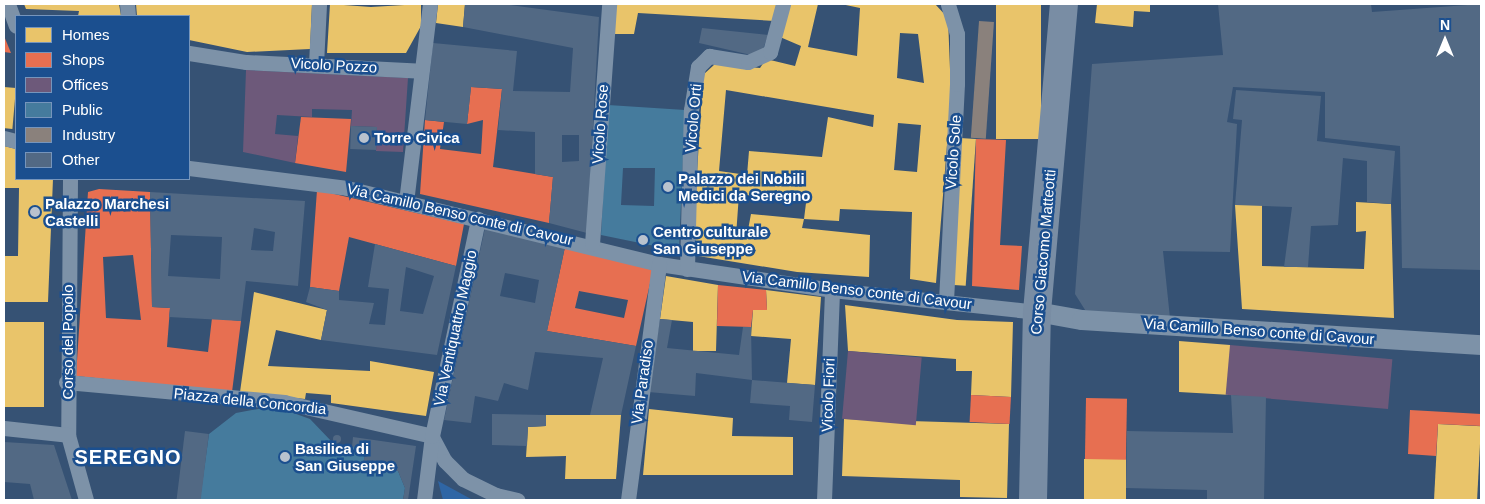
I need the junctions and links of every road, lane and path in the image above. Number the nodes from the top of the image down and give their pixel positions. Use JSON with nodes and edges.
{"nodes":[{"id":1,"x":8,"y":4,"type":"edge"},
{"id":2,"x":319,"y":4,"type":"edge"},
{"id":3,"x":430,"y":4,"type":"edge"},
{"id":4,"x":609,"y":4,"type":"edge"},
{"id":5,"x":784,"y":4,"type":"edge"},
{"id":6,"x":948,"y":4,"type":"edge"},
{"id":7,"x":1064,"y":4,"type":"edge"},
{"id":8,"x":15,"y":23,"type":"edge"},
{"id":9,"x":190,"y":53,"type":"edge"},
{"id":10,"x":316,"y":64,"type":"junction"},
{"id":11,"x":421,"y":71,"type":"junction"},
{"id":12,"x":190,"y":168,"type":"edge"},
{"id":13,"x":72,"y":180,"type":"edge"},
{"id":14,"x":406,"y":202,"type":"junction"},
{"id":15,"x":478,"y":219,"type":"junction"},
{"id":16,"x":592,"y":244,"type":"junction"},
{"id":17,"x":659,"y":264,"type":"junction"},
{"id":18,"x":688,"y":269,"type":"junction"},
{"id":19,"x":832,"y":290,"type":"junction"},
{"id":20,"x":946,"y":301,"type":"junction"},
{"id":21,"x":1037,"y":312,"type":"junction"},
{"id":22,"x":1481,"y":345,"type":"edge"},
{"id":23,"x":66,"y":382,"type":"junction"},
{"id":24,"x":4,"y":428,"type":"edge"},
{"id":25,"x":68,"y":435,"type":"junction"},
{"id":26,"x":432,"y":436,"type":"junction"},
{"id":27,"x":86,"y":500,"type":"edge"},
{"id":28,"x":424,"y":500,"type":"edge"},
{"id":29,"x":517,"y":500,"type":"edge"},
{"id":30,"x":628,"y":500,"type":"edge"},
{"id":31,"x":824,"y":500,"type":"edge"},
{"id":32,"x":1033,"y":500,"type":"edge"}],
"edges":[{"from":1,"to":8,"type":"street"},
{"from":2,"to":10,"type":"street"},
{"from":3,"to":11,"type":"street"},
{"from":4,"to":16,"type":"street","name":"Vicolo Rose"},
{"from":5,"to":18,"type":"street","name":"Vicolo Orti"},
{"from":6,"to":20,"type":"street","name":"Vicolo Sole"},
{"from":7,"to":21,"type":"main road","name":"Corso Giacomo Matteotti"},
{"from":9,"to":10,"type":"street","name":"Vicolo Pozzo"},
{"from":10,"to":11,"type":"street","name":"Vicolo Pozzo"},
{"from":11,"to":14,"type":"street"},
{"from":12,"to":14,"type":"street","name":"Via Camillo Benso conte di Cavour"},
{"from":13,"to":23,"type":"street","name":"Corso del Popolo"},
{"from":14,"to":15,"type":"street","name":"Via Camillo Benso conte di Cavour"},
{"from":15,"to":16,"type":"street","name":"Via Camillo Benso conte di Cavour"},
{"from":15,"to":26,"type":"street","name":"Via Ventiquattro Maggio"},
{"from":16,"to":17,"type":"street","name":"Via Camillo Benso conte di Cavour"},
{"from":17,"to":18,"type":"street","name":"Via Camillo Benso conte di Cavour"},
{"from":17,"to":30,"type":"street","name":"Via Paradiso"},
{"from":18,"to":19,"type":"street","name":"Via Camillo Benso conte di Cavour"},
{"from":19,"to":20,"type":"street","name":"Via Camillo Benso conte di Cavour"},
{"from":19,"to":31,"type":"street","name":"Vicolo Fiori"},
{"from":20,"to":21,"type":"street","name":"Via Camillo Benso conte di Cavour"},
{"from":21,"to":22,"type":"street","name":"Via Camillo Benso conte di Cavour"},
{"from":21,"to":32,"type":"main road","name":"Corso Giacomo Matteotti"},
{"from":23,"to":25,"type":"street","name":"Corso del Popolo"},
{"from":23,"to":26,"type":"street","name":"Piazza della Concordia"},
{"from":24,"to":25,"type":"street"},
{"from":25,"to":27,"type":"street","name":"Corso del Popolo"},
{"from":26,"to":28,"type":"street","name":"Via Ventiquattro Maggio"},
{"from":26,"to":29,"type":"street"}]}
